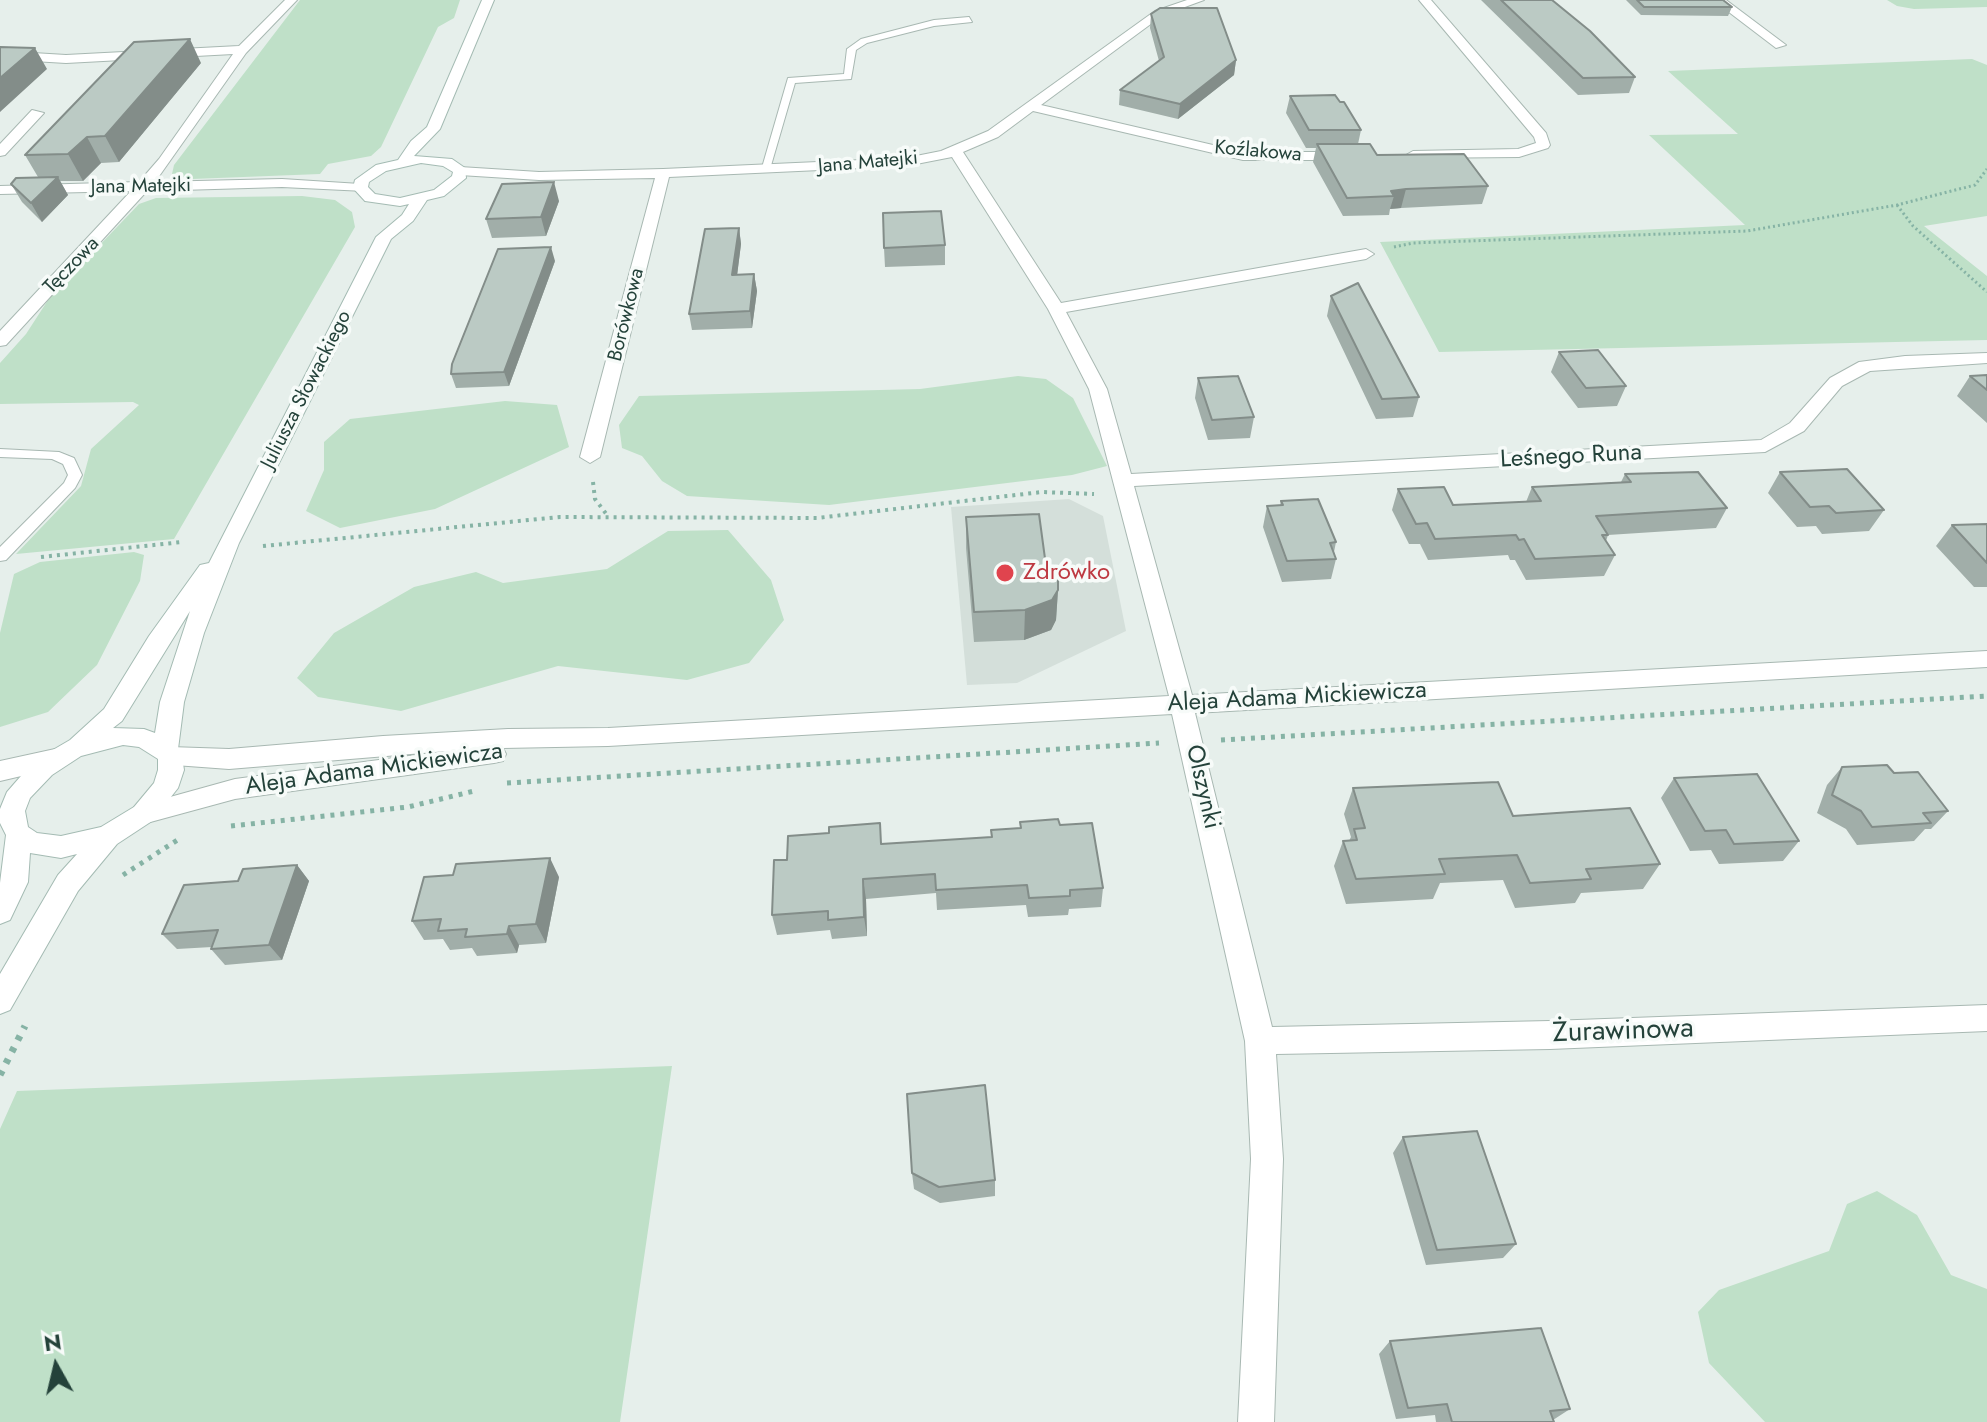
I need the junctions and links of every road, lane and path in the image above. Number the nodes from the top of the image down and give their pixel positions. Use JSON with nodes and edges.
{"nodes":[{"id":1,"x":291,"y":0,"type":"edge"},
{"id":2,"x":488,"y":0,"type":"edge"},
{"id":3,"x":1198,"y":0,"type":"edge"},
{"id":4,"x":1425,"y":0,"type":"edge"},
{"id":5,"x":1719,"y":0,"type":"edge"},
{"id":6,"x":969,"y":20,"type":"dead end"},
{"id":7,"x":1780,"y":45,"type":"dead end"},
{"id":8,"x":242,"y":50,"type":"junction"},
{"id":9,"x":0,"y":55,"type":"edge"},
{"id":10,"x":1029,"y":106,"type":"junction"},
{"id":11,"x":37,"y":113,"type":"dead end"},
{"id":12,"x":433,"y":129,"type":"junction"},
{"id":13,"x":955,"y":151,"type":"junction"},
{"id":14,"x":0,"y":152,"type":"edge"},
{"id":15,"x":1357,"y":156,"type":"edge"},
{"id":16,"x":1401,"y":156,"type":"edge"},
{"id":17,"x":437,"y":160,"type":"junction"},
{"id":18,"x":404,"y":161,"type":"junction"},
{"id":19,"x":765,"y":169,"type":"junction"},
{"id":20,"x":1987,"y":169,"type":"edge"},
{"id":21,"x":371,"y":172,"type":"junction"},
{"id":22,"x":663,"y":173,"type":"junction"},
{"id":23,"x":456,"y":178,"type":"junction"},
{"id":24,"x":282,"y":183,"type":"junction"},
{"id":25,"x":141,"y":188,"type":"junction"},
{"id":26,"x":360,"y":188,"type":"junction"},
{"id":27,"x":0,"y":190,"type":"edge"},
{"id":28,"x":420,"y":199,"type":"junction"},
{"id":29,"x":381,"y":201,"type":"junction"},
{"id":30,"x":1897,"y":205,"type":"junction"},
{"id":31,"x":384,"y":237,"type":"junction"},
{"id":32,"x":1366,"y":254,"type":"joint"},
{"id":33,"x":1987,"y":292,"type":"edge"},
{"id":34,"x":1056,"y":309,"type":"junction"},
{"id":35,"x":0,"y":341,"type":"edge"},
{"id":36,"x":1987,"y":358,"type":"edge"},
{"id":37,"x":0,"y":453,"type":"edge"},
{"id":38,"x":590,"y":457,"type":"joint"},
{"id":39,"x":1125,"y":488,"type":"junction"},
{"id":40,"x":608,"y":516,"type":"junction"},
{"id":41,"x":182,"y":542,"type":"dead end"},
{"id":42,"x":228,"y":543,"type":"junction"},
{"id":43,"x":262,"y":546,"type":"dead end"},
{"id":44,"x":0,"y":556,"type":"edge"},
{"id":45,"x":30,"y":558,"type":"dead end"},
{"id":46,"x":1987,"y":659,"type":"edge"},
{"id":47,"x":1987,"y":696,"type":"edge"},
{"id":48,"x":1183,"y":705,"type":"junction"},
{"id":49,"x":608,"y":737,"type":"junction"},
{"id":50,"x":1192,"y":741,"type":"junction"},
{"id":51,"x":64,"y":754,"type":"junction"},
{"id":52,"x":167,"y":754,"type":"junction"},
{"id":53,"x":0,"y":771,"type":"edge"},
{"id":54,"x":493,"y":786,"type":"dead end"},
{"id":55,"x":479,"y":790,"type":"dead end"},
{"id":56,"x":143,"y":814,"type":"junction"},
{"id":57,"x":10,"y":827,"type":"edge"},
{"id":58,"x":219,"y":827,"type":"dead end"},
{"id":59,"x":108,"y":836,"type":"junction"},
{"id":60,"x":0,"y":912,"type":"edge"},
{"id":61,"x":0,"y":1001,"type":"edge"},
{"id":62,"x":1987,"y":1018,"type":"edge"},
{"id":63,"x":1260,"y":1041,"type":"junction"},
{"id":64,"x":1256,"y":1422,"type":"edge"}],
"edges":[{"from":1,"to":8,"type":"street","name":"Tęczowa"},
{"from":2,"to":12,"type":"street"},
{"from":3,"to":10,"type":"street","name":"Jana Matejki"},
{"from":4,"to":16,"type":"street"},
{"from":5,"to":7,"type":"street"},
{"from":6,"to":19,"type":"lane"},
{"from":8,"to":9,"type":"street"},
{"from":8,"to":25,"type":"street","name":"Tęczowa"},
{"from":10,"to":13,"type":"street","name":"Jana Matejki"},
{"from":10,"to":15,"type":"street","name":"Koźlakowa"},
{"from":11,"to":14,"type":"street"},
{"from":12,"to":17,"type":"street"},
{"from":12,"to":18,"type":"street"},
{"from":13,"to":19,"type":"street","name":"Jana Matejki"},
{"from":13,"to":34,"type":"street","name":"Olszynki"},
{"from":17,"to":18,"type":"street"},
{"from":17,"to":23,"type":"street"},
{"from":18,"to":21,"type":"street","name":"Jana Matejki"},
{"from":19,"to":22,"type":"street","name":"Jana Matejki"},
{"from":20,"to":30,"type":"path"},
{"from":21,"to":24,"type":"street","name":"Jana Matejki"},
{"from":21,"to":26,"type":"street"},
{"from":22,"to":23,"type":"street","name":"Jana Matejki"},
{"from":22,"to":38,"type":"street","name":"Borówkowa"},
{"from":23,"to":28,"type":"street"},
{"from":24,"to":25,"type":"street","name":"Jana Matejki"},
{"from":24,"to":26,"type":"street","name":"Jana Matejki"},
{"from":25,"to":27,"type":"street","name":"Jana Matejki"},
{"from":25,"to":35,"type":"street","name":"Tęczowa"},
{"from":26,"to":29,"type":"street"},
{"from":28,"to":29,"type":"street"},
{"from":28,"to":31,"type":"street","name":"Juliusza Słowackiego"},
{"from":29,"to":31,"type":"street"},
{"from":30,"to":32,"type":"path"},
{"from":30,"to":33,"type":"path"},
{"from":31,"to":42,"type":"street","name":"Juliusza Słowackiego"},
{"from":32,"to":34,"type":"street"},
{"from":34,"to":39,"type":"street","name":"Olszynki"},
{"from":36,"to":39,"type":"street","name":"Leśnego Runa"},
{"from":37,"to":44,"type":"lane"},
{"from":38,"to":40,"type":"path"},
{"from":39,"to":40,"type":"path"},
{"from":39,"to":48,"type":"street","name":"Olszynki"},
{"from":40,"to":43,"type":"path"},
{"from":41,"to":45,"type":"path"},
{"from":42,"to":51,"type":"street","name":"Juliusza Słowackiego"},
{"from":42,"to":52,"type":"street","name":"Juliusza Słowackiego"},
{"from":46,"to":48,"type":"street","name":"Aleja Adama Mickiewicza"},
{"from":47,"to":50,"type":"path"},
{"from":48,"to":49,"type":"street","name":"Aleja Adama Mickiewicza"},
{"from":48,"to":50,"type":"street","name":"Olszynki"},
{"from":49,"to":52,"type":"street","name":"Aleja Adama Mickiewicza"},
{"from":49,"to":56,"type":"street","name":"Aleja Adama Mickiewicza"},
{"from":50,"to":54,"type":"path"},
{"from":50,"to":63,"type":"street","name":"Olszynki"},
{"from":51,"to":52,"type":"street","name":"Aleja Adama Mickiewicza"},
{"from":51,"to":53,"type":"street"},
{"from":51,"to":57,"type":"street","name":"Juliusza Słowackiego"},
{"from":52,"to":56,"type":"street","name":"Juliusza Słowackiego"},
{"from":55,"to":58,"type":"path"},
{"from":56,"to":59,"type":"street"},
{"from":57,"to":59,"type":"street"},
{"from":57,"to":60,"type":"street"},
{"from":59,"to":61,"type":"street"},
{"from":62,"to":63,"type":"street","name":"Żurawinowa"},
{"from":63,"to":64,"type":"street","name":"Olszynki"}]}
